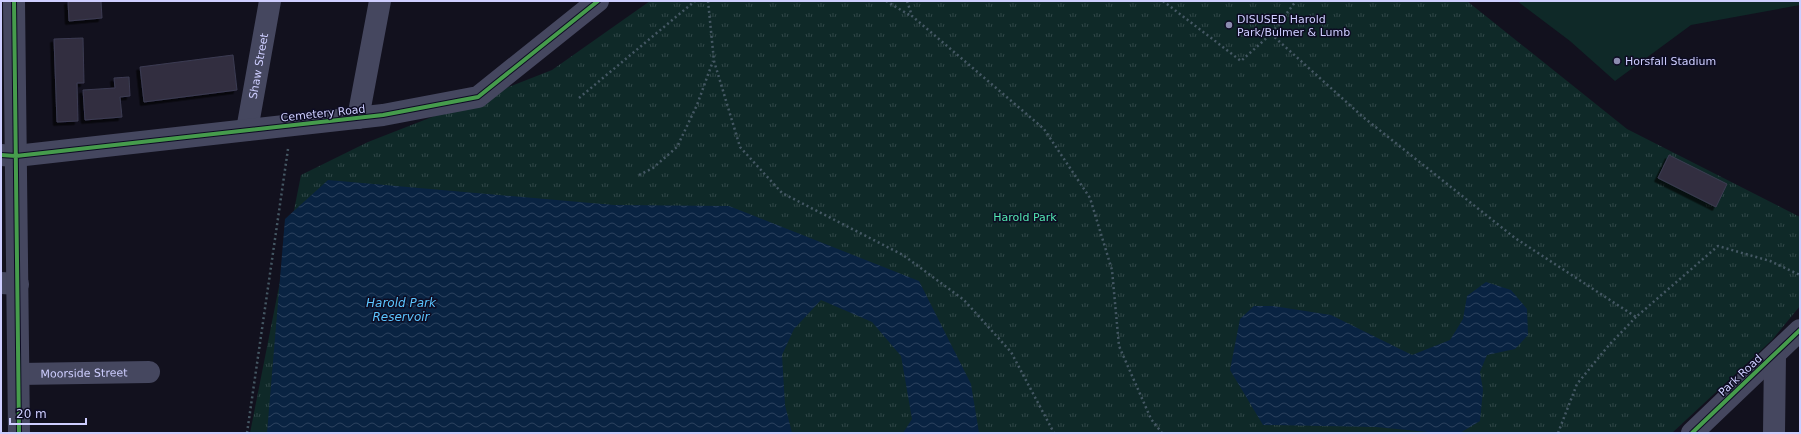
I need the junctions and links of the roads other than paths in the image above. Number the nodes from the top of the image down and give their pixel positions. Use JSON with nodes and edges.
{"nodes":[{"id":1,"x":14,"y":1,"type":"edge"},
{"id":2,"x":270,"y":1,"type":"edge"},
{"id":3,"x":380,"y":1,"type":"edge"},
{"id":4,"x":598,"y":1,"type":"edge"},
{"id":5,"x":8,"y":35,"type":"edge"},
{"id":6,"x":358,"y":118,"type":"junction"},
{"id":7,"x":247,"y":130,"type":"junction"},
{"id":8,"x":9,"y":155,"type":"edge"},
{"id":9,"x":10,"y":283,"type":"edge"},
{"id":10,"x":1800,"y":330,"type":"edge"},
{"id":11,"x":1775,"y":355,"type":"junction"},
{"id":12,"x":150,"y":372,"type":"dead end"},
{"id":13,"x":19,"y":374,"type":"junction"},
{"id":14,"x":20,"y":433,"type":"edge"},
{"id":15,"x":1692,"y":433,"type":"edge"},
{"id":16,"x":1774,"y":433,"type":"edge"}],
"edges":[{"from":1,"to":5,"type":"street"},
{"from":2,"to":7,"type":"street","name":"Shaw Street"},
{"from":3,"to":6,"type":"street"},
{"from":4,"to":6,"type":"street","name":"Cemetery Road"},
{"from":5,"to":8,"type":"street"},
{"from":6,"to":7,"type":"street","name":"Cemetery Road"},
{"from":7,"to":8,"type":"street","name":"Cemetery Road"},
{"from":8,"to":9,"type":"street"},
{"from":9,"to":13,"type":"street"},
{"from":10,"to":11,"type":"street","name":"Park Road"},
{"from":11,"to":15,"type":"street","name":"Park Road"},
{"from":11,"to":16,"type":"street"},
{"from":12,"to":13,"type":"street","name":"Moorside Street"},
{"from":13,"to":14,"type":"street"}]}
